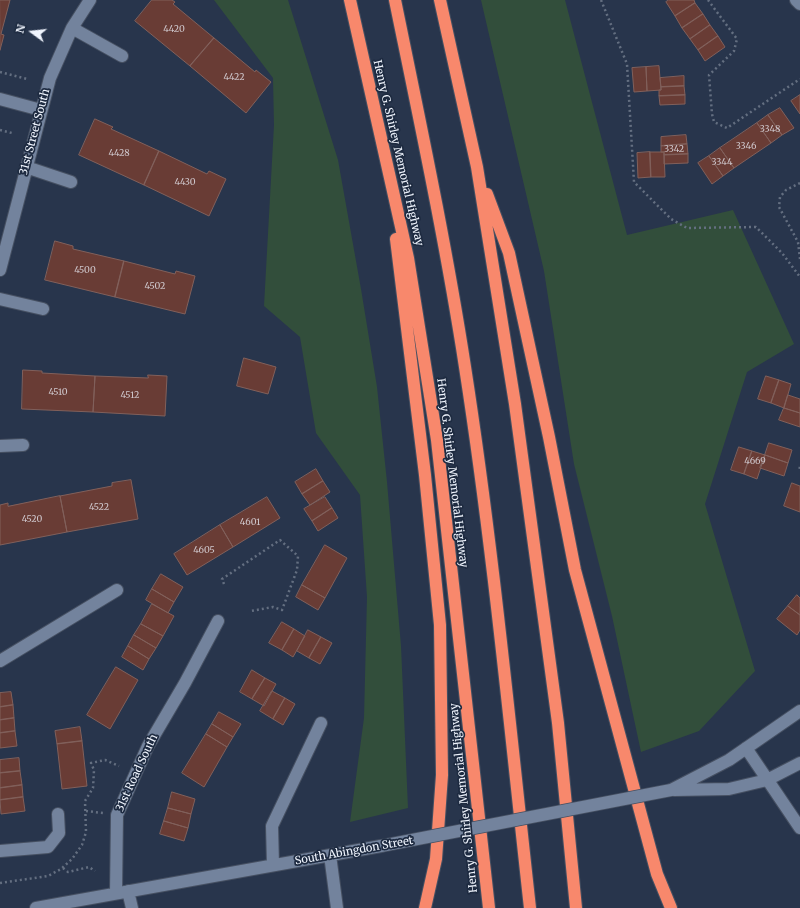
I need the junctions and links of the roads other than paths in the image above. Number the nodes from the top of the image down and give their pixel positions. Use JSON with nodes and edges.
{"nodes":[{"id":1,"x":90,"y":0,"type":"edge"},
{"id":2,"x":350,"y":0,"type":"edge"},
{"id":3,"x":395,"y":0,"type":"edge"},
{"id":4,"x":440,"y":0,"type":"edge"},
{"id":5,"x":796,"y":0,"type":"edge"},
{"id":6,"x":800,"y":4,"type":"edge"},
{"id":7,"x":72,"y":28,"type":"junction"},
{"id":8,"x":122,"y":56,"type":"dead end"},
{"id":9,"x":0,"y":100,"type":"edge"},
{"id":10,"x":41,"y":110,"type":"junction"},
{"id":11,"x":26,"y":167,"type":"junction"},
{"id":12,"x":476,"y":167,"type":"junction"},
{"id":13,"x":388,"y":173,"type":"junction"},
{"id":14,"x":71,"y":182,"type":"dead end"},
{"id":15,"x":0,"y":270,"type":"edge"},
{"id":16,"x":0,"y":299,"type":"edge"},
{"id":17,"x":43,"y":309,"type":"dead end"},
{"id":18,"x":23,"y":445,"type":"dead end"},
{"id":19,"x":0,"y":446,"type":"edge"},
{"id":20,"x":117,"y":590,"type":"dead end"},
{"id":21,"x":218,"y":621,"type":"dead end"},
{"id":22,"x":0,"y":661,"type":"edge"},
{"id":23,"x":800,"y":711,"type":"edge"},
{"id":24,"x":321,"y":723,"type":"dead end"},
{"id":25,"x":746,"y":748,"type":"junction"},
{"id":26,"x":800,"y":763,"type":"edge"},
{"id":27,"x":767,"y":780,"type":"junction"},
{"id":28,"x":670,"y":790,"type":"junction"},
{"id":29,"x":58,"y":814,"type":"dead end"},
{"id":30,"x":800,"y":828,"type":"edge"},
{"id":31,"x":0,"y":851,"type":"edge"},
{"id":32,"x":330,"y":855,"type":"junction"},
{"id":33,"x":273,"y":865,"type":"junction"},
{"id":34,"x":122,"y":892,"type":"junction"},
{"id":35,"x":36,"y":908,"type":"edge"},
{"id":36,"x":132,"y":908,"type":"edge"},
{"id":37,"x":337,"y":908,"type":"edge"},
{"id":38,"x":425,"y":908,"type":"edge"},
{"id":39,"x":489,"y":908,"type":"edge"},
{"id":40,"x":530,"y":908,"type":"edge"},
{"id":41,"x":576,"y":908,"type":"edge"},
{"id":42,"x":671,"y":908,"type":"edge"}],
"edges":[{"from":1,"to":7,"type":"street","name":"31st Street South"},
{"from":2,"to":13,"type":"highway","name":"Henry G. Shirley Memorial Highway"},
{"from":3,"to":40,"type":"highway"},
{"from":4,"to":12,"type":"highway"},
{"from":5,"to":6,"type":"street"},
{"from":7,"to":8,"type":"street"},
{"from":7,"to":10,"type":"street","name":"31st Street South"},
{"from":9,"to":10,"type":"street"},
{"from":10,"to":11,"type":"street","name":"31st Street South"},
{"from":11,"to":14,"type":"street"},
{"from":11,"to":15,"type":"street","name":"31st Street South"},
{"from":12,"to":41,"type":"highway"},
{"from":12,"to":42,"type":"highway"},
{"from":13,"to":38,"type":"highway"},
{"from":13,"to":39,"type":"highway","name":"Henry G. Shirley Memorial Highway"},
{"from":16,"to":17,"type":"street"},
{"from":18,"to":19,"type":"street"},
{"from":20,"to":22,"type":"street"},
{"from":21,"to":34,"type":"street","name":"31st Road South"},
{"from":23,"to":25,"type":"street"},
{"from":24,"to":33,"type":"street"},
{"from":25,"to":27,"type":"street"},
{"from":25,"to":28,"type":"street"},
{"from":26,"to":27,"type":"street"},
{"from":27,"to":28,"type":"street"},
{"from":27,"to":30,"type":"street"},
{"from":28,"to":32,"type":"street","name":"South Abingdon Street","bridge":true},
{"from":29,"to":31,"type":"street"},
{"from":32,"to":33,"type":"street","name":"South Abingdon Street"},
{"from":32,"to":37,"type":"street"},
{"from":33,"to":34,"type":"street","name":"South Abingdon Street"},
{"from":34,"to":35,"type":"street","name":"South Abingdon Street"},
{"from":34,"to":36,"type":"street","name":"31st Road South"}]}
